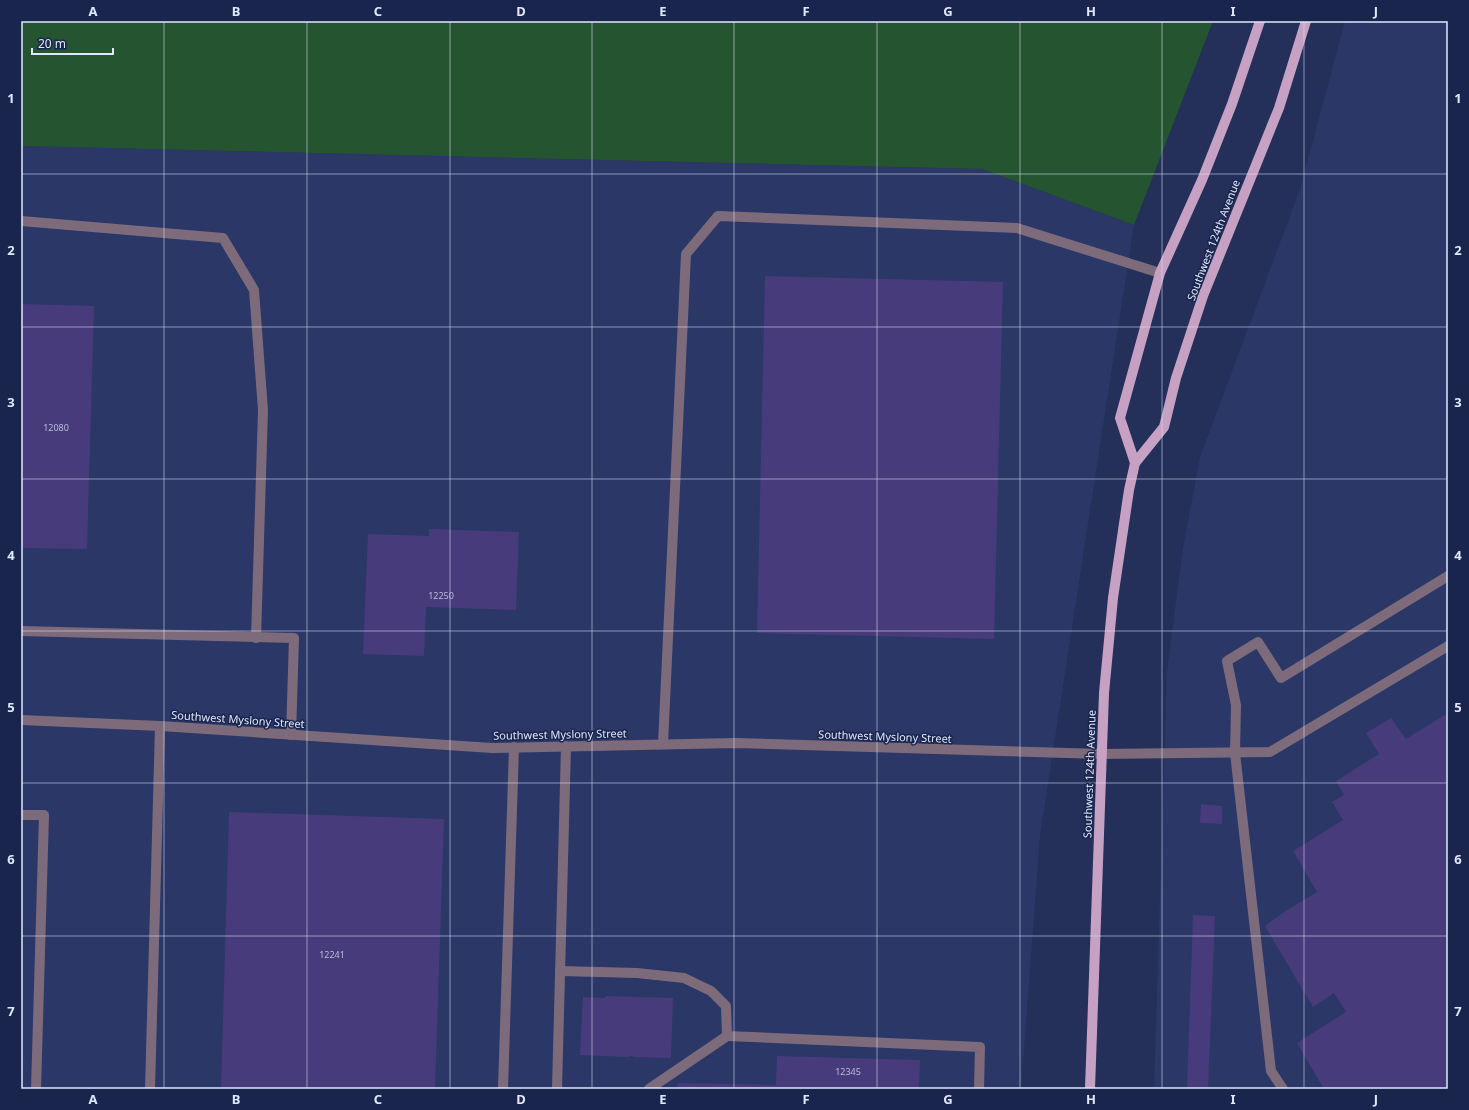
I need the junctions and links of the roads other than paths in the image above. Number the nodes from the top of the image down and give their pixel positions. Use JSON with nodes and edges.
{"nodes":[{"id":1,"x":1260,"y":21,"type":"edge"},
{"id":2,"x":1306,"y":21,"type":"edge"},
{"id":3,"x":21,"y":221,"type":"edge"},
{"id":4,"x":1160,"y":273,"type":"junction"},
{"id":5,"x":1135,"y":463,"type":"junction"},
{"id":6,"x":1448,"y":576,"type":"edge"},
{"id":7,"x":21,"y":631,"type":"edge"},
{"id":8,"x":256,"y":638,"type":"junction"},
{"id":9,"x":1448,"y":646,"type":"edge"},
{"id":10,"x":21,"y":720,"type":"edge"},
{"id":11,"x":160,"y":726,"type":"junction"},
{"id":12,"x":291,"y":735,"type":"junction"},
{"id":13,"x":663,"y":744,"type":"junction"},
{"id":14,"x":566,"y":746,"type":"junction"},
{"id":15,"x":514,"y":747,"type":"junction"},
{"id":16,"x":1235,"y":753,"type":"junction"},
{"id":17,"x":1101,"y":754,"type":"junction"},
{"id":18,"x":21,"y":815,"type":"edge"},
{"id":19,"x":560,"y":971,"type":"junction"},
{"id":20,"x":727,"y":1036,"type":"junction"},
{"id":21,"x":36,"y":1089,"type":"edge"},
{"id":22,"x":150,"y":1089,"type":"edge"},
{"id":23,"x":503,"y":1089,"type":"edge"},
{"id":24,"x":557,"y":1089,"type":"edge"},
{"id":25,"x":649,"y":1089,"type":"edge"},
{"id":26,"x":979,"y":1089,"type":"edge"},
{"id":27,"x":1090,"y":1089,"type":"edge"},
{"id":28,"x":1283,"y":1089,"type":"edge"}],
"edges":[{"from":1,"to":4,"type":"main road"},
{"from":2,"to":5,"type":"main road","name":"Southwest 124th Avenue"},
{"from":3,"to":8,"type":"street"},
{"from":4,"to":5,"type":"main road"},
{"from":4,"to":13,"type":"street"},
{"from":5,"to":17,"type":"main road","name":"Southwest 124th Avenue"},
{"from":6,"to":16,"type":"street"},
{"from":7,"to":8,"type":"street"},
{"from":8,"to":12,"type":"street"},
{"from":9,"to":16,"type":"street","name":"Southwest Myslony Street"},
{"from":10,"to":11,"type":"street","name":"Southwest Myslony Street"},
{"from":11,"to":12,"type":"street","name":"Southwest Myslony Street"},
{"from":11,"to":22,"type":"street"},
{"from":12,"to":15,"type":"street","name":"Southwest Myslony Street"},
{"from":13,"to":14,"type":"street","name":"Southwest Myslony Street"},
{"from":13,"to":17,"type":"street","name":"Southwest Myslony Street"},
{"from":14,"to":15,"type":"street","name":"Southwest Myslony Street"},
{"from":14,"to":19,"type":"street"},
{"from":15,"to":23,"type":"street"},
{"from":16,"to":17,"type":"street","name":"Southwest Myslony Street"},
{"from":16,"to":28,"type":"street"},
{"from":17,"to":27,"type":"main road","name":"Southwest 124th Avenue"},
{"from":18,"to":21,"type":"street"},
{"from":19,"to":20,"type":"street"},
{"from":19,"to":24,"type":"street"},
{"from":20,"to":25,"type":"street"},
{"from":20,"to":26,"type":"street"}]}
